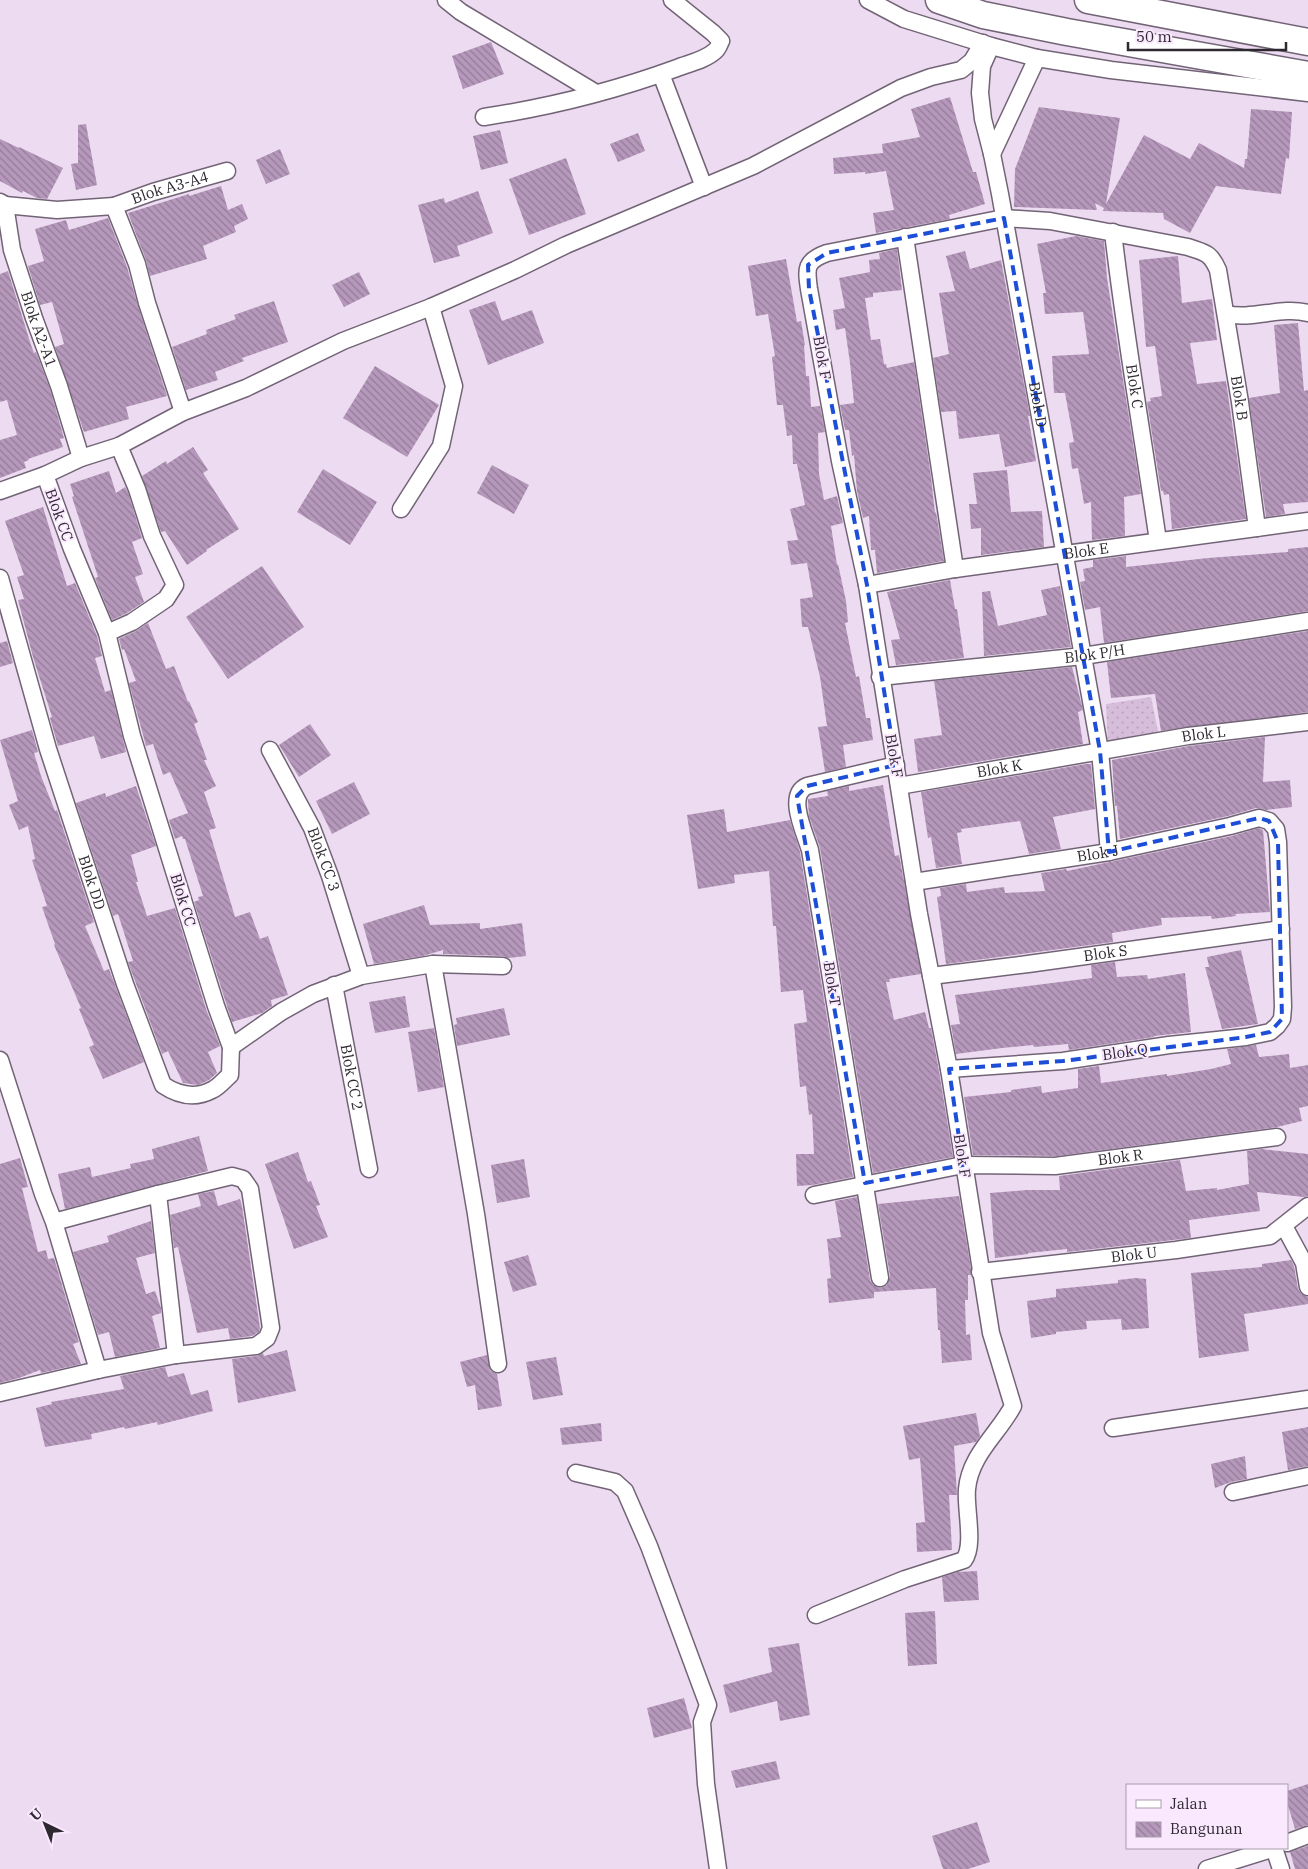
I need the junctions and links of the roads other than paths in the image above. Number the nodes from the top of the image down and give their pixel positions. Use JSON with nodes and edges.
{"nodes":[{"id":1,"x":446,"y":0,"type":"edge"},
{"id":2,"x":672,"y":0,"type":"edge"},
{"id":3,"x":868,"y":0,"type":"edge"},
{"id":4,"x":939,"y":0,"type":"edge"},
{"id":5,"x":1088,"y":0,"type":"edge"},
{"id":6,"x":1308,"y":42,"type":"edge"},
{"id":7,"x":987,"y":45,"type":"junction"},
{"id":8,"x":1037,"y":58,"type":"junction"},
{"id":9,"x":661,"y":74,"type":"junction"},
{"id":10,"x":1308,"y":75,"type":"edge"},
{"id":11,"x":596,"y":92,"type":"junction"},
{"id":12,"x":1308,"y":93,"type":"edge"},
{"id":13,"x":484,"y":117,"type":"dead end"},
{"id":14,"x":992,"y":154,"type":"junction"},
{"id":15,"x":227,"y":171,"type":"dead end"},
{"id":16,"x":704,"y":187,"type":"junction"},
{"id":17,"x":3,"y":203,"type":"edge"},
{"id":18,"x":114,"y":206,"type":"junction"},
{"id":19,"x":1004,"y":218,"type":"junction"},
{"id":20,"x":1113,"y":232,"type":"junction"},
{"id":21,"x":905,"y":237,"type":"junction"},
{"id":22,"x":431,"y":307,"type":"junction"},
{"id":23,"x":1308,"y":313,"type":"edge"},
{"id":24,"x":1226,"y":314,"type":"junction"},
{"id":25,"x":183,"y":412,"type":"junction"},
{"id":26,"x":119,"y":446,"type":"junction"},
{"id":27,"x":81,"y":458,"type":"junction"},
{"id":28,"x":45,"y":475,"type":"junction"},
{"id":29,"x":0,"y":491,"type":"edge"},
{"id":30,"x":401,"y":510,"type":"dead end"},
{"id":31,"x":1308,"y":521,"type":"edge"},
{"id":32,"x":1257,"y":528,"type":"junction"},
{"id":33,"x":1158,"y":541,"type":"junction"},
{"id":34,"x":1064,"y":554,"type":"junction"},
{"id":35,"x":955,"y":569,"type":"junction"},
{"id":36,"x":0,"y":578,"type":"edge"},
{"id":37,"x":867,"y":585,"type":"junction"},
{"id":38,"x":1308,"y":621,"type":"edge"},
{"id":39,"x":107,"y":633,"type":"junction"},
{"id":40,"x":1083,"y":656,"type":"junction"},
{"id":41,"x":880,"y":677,"type":"junction"},
{"id":42,"x":1308,"y":722,"type":"edge"},
{"id":43,"x":270,"y":750,"type":"dead end"},
{"id":44,"x":1100,"y":751,"type":"junction"},
{"id":45,"x":896,"y":765,"type":"junction"},
{"id":46,"x":899,"y":786,"type":"junction"},
{"id":47,"x":1108,"y":852,"type":"junction"},
{"id":48,"x":914,"y":882,"type":"junction"},
{"id":49,"x":1281,"y":929,"type":"junction"},
{"id":50,"x":433,"y":964,"type":"junction"},
{"id":51,"x":503,"y":966,"type":"dead end"},
{"id":52,"x":361,"y":976,"type":"junction"},
{"id":53,"x":931,"y":976,"type":"junction"},
{"id":54,"x":334,"y":985,"type":"junction"},
{"id":55,"x":231,"y":1047,"type":"junction"},
{"id":56,"x":0,"y":1060,"type":"edge"},
{"id":57,"x":949,"y":1069,"type":"junction"},
{"id":58,"x":1277,"y":1137,"type":"dead end"},
{"id":59,"x":963,"y":1165,"type":"junction"},
{"id":60,"x":369,"y":1169,"type":"dead end"},
{"id":61,"x":866,"y":1183,"type":"junction"},
{"id":62,"x":158,"y":1194,"type":"junction"},
{"id":63,"x":814,"y":1195,"type":"dead end"},
{"id":64,"x":1308,"y":1206,"type":"edge"},
{"id":65,"x":54,"y":1222,"type":"junction"},
{"id":66,"x":1284,"y":1226,"type":"junction"},
{"id":67,"x":980,"y":1272,"type":"junction"},
{"id":68,"x":880,"y":1278,"type":"dead end"},
{"id":69,"x":1308,"y":1286,"type":"edge"},
{"id":70,"x":176,"y":1355,"type":"junction"},
{"id":71,"x":498,"y":1364,"type":"dead end"},
{"id":72,"x":98,"y":1370,"type":"junction"},
{"id":73,"x":0,"y":1393,"type":"edge"},
{"id":74,"x":1308,"y":1399,"type":"edge"},
{"id":75,"x":1114,"y":1428,"type":"dead end"},
{"id":76,"x":576,"y":1472,"type":"dead end"},
{"id":77,"x":1308,"y":1476,"type":"edge"},
{"id":78,"x":1233,"y":1492,"type":"dead end"},
{"id":79,"x":816,"y":1615,"type":"dead end"},
{"id":80,"x":1308,"y":1835,"type":"edge"},
{"id":81,"x":1288,"y":1843,"type":"edge"},
{"id":82,"x":1270,"y":1849,"type":"edge"},
{"id":83,"x":1279,"y":1849,"type":"edge"},
{"id":84,"x":718,"y":1869,"type":"edge"},
{"id":85,"x":1207,"y":1869,"type":"edge"},
{"id":86,"x":1280,"y":1869,"type":"edge"}],
"edges":[{"from":1,"to":11,"type":"street"},
{"from":2,"to":9,"type":"street"},
{"from":3,"to":7,"type":"street"},
{"from":4,"to":10,"type":"main road"},
{"from":5,"to":6,"type":"main road"},
{"from":7,"to":8,"type":"street"},
{"from":7,"to":14,"type":"street","name":"Blok D"},
{"from":7,"to":16,"type":"street"},
{"from":8,"to":12,"type":"street"},
{"from":8,"to":14,"type":"street"},
{"from":9,"to":11,"type":"street"},
{"from":9,"to":16,"type":"street"},
{"from":11,"to":13,"type":"street"},
{"from":14,"to":19,"type":"street","name":"Blok D"},
{"from":15,"to":18,"type":"street","name":"Blok A3-A4"},
{"from":16,"to":22,"type":"street"},
{"from":17,"to":18,"type":"street","name":"Blok A3-A4"},
{"from":17,"to":27,"type":"street","name":"Blok A2-A1"},
{"from":18,"to":25,"type":"street"},
{"from":19,"to":20,"type":"street"},
{"from":19,"to":21,"type":"street"},
{"from":19,"to":34,"type":"street","name":"Blok D"},
{"from":20,"to":24,"type":"street","name":"Blok B"},
{"from":20,"to":33,"type":"street","name":"Blok C"},
{"from":21,"to":35,"type":"street"},
{"from":21,"to":37,"type":"street","name":"Blok F"},
{"from":22,"to":25,"type":"street"},
{"from":22,"to":30,"type":"street"},
{"from":23,"to":24,"type":"street"},
{"from":24,"to":32,"type":"street","name":"Blok B"},
{"from":25,"to":26,"type":"street"},
{"from":26,"to":27,"type":"street"},
{"from":26,"to":39,"type":"street"},
{"from":27,"to":28,"type":"street"},
{"from":28,"to":29,"type":"street"},
{"from":28,"to":39,"type":"street","name":"Blok CC"},
{"from":31,"to":32,"type":"street","name":"Blok E"},
{"from":32,"to":33,"type":"street","name":"Blok E"},
{"from":33,"to":34,"type":"street","name":"Blok E"},
{"from":34,"to":35,"type":"street","name":"Blok E"},
{"from":34,"to":40,"type":"street","name":"Blok D"},
{"from":35,"to":37,"type":"street","name":"Blok E"},
{"from":36,"to":55,"type":"street","name":"Blok DD"},
{"from":37,"to":41,"type":"street","name":"Blok F"},
{"from":38,"to":40,"type":"street","name":"Blok P/H"},
{"from":39,"to":55,"type":"street","name":"Blok CC"},
{"from":40,"to":41,"type":"street","name":"Blok P/H"},
{"from":40,"to":44,"type":"street","name":"Blok D"},
{"from":41,"to":45,"type":"street","name":"Blok F"},
{"from":42,"to":44,"type":"street","name":"Blok L"},
{"from":43,"to":52,"type":"street","name":"Blok CC 3"},
{"from":44,"to":46,"type":"street","name":"Blok K"},
{"from":44,"to":47,"type":"street","name":"Blok D"},
{"from":45,"to":46,"type":"street","name":"Blok F"},
{"from":45,"to":61,"type":"street","name":"Blok T"},
{"from":46,"to":48,"type":"street","name":"Blok F"},
{"from":47,"to":48,"type":"street","name":"Blok J"},
{"from":47,"to":49,"type":"street","name":"Blok J"},
{"from":48,"to":53,"type":"street","name":"Blok F"},
{"from":49,"to":53,"type":"street","name":"Blok S"},
{"from":49,"to":57,"type":"street","name":"Blok Q"},
{"from":50,"to":51,"type":"street"},
{"from":50,"to":52,"type":"street"},
{"from":50,"to":71,"type":"street"},
{"from":52,"to":54,"type":"street"},
{"from":53,"to":57,"type":"street","name":"Blok F"},
{"from":54,"to":55,"type":"street"},
{"from":54,"to":60,"type":"street","name":"Blok CC 2"},
{"from":56,"to":65,"type":"street"},
{"from":57,"to":59,"type":"street","name":"Blok F"},
{"from":58,"to":59,"type":"street","name":"Blok R"},
{"from":59,"to":61,"type":"street","name":"Blok R"},
{"from":59,"to":67,"type":"street","name":"Blok F"},
{"from":61,"to":63,"type":"street","name":"Blok R"},
{"from":61,"to":68,"type":"street","name":"Blok T"},
{"from":62,"to":65,"type":"street"},
{"from":62,"to":70,"type":"street"},
{"from":62,"to":70,"type":"street"},
{"from":64,"to":66,"type":"street","name":"Blok U"},
{"from":65,"to":72,"type":"street"},
{"from":66,"to":67,"type":"street","name":"Blok U"},
{"from":66,"to":69,"type":"street"},
{"from":67,"to":79,"type":"street","name":"Blok F"},
{"from":70,"to":72,"type":"street"},
{"from":72,"to":73,"type":"street"},
{"from":74,"to":75,"type":"street"},
{"from":76,"to":84,"type":"street"},
{"from":77,"to":78,"type":"street"},
{"from":80,"to":81,"type":"street"},
{"from":82,"to":85,"type":"street"},
{"from":83,"to":86,"type":"street"}]}
